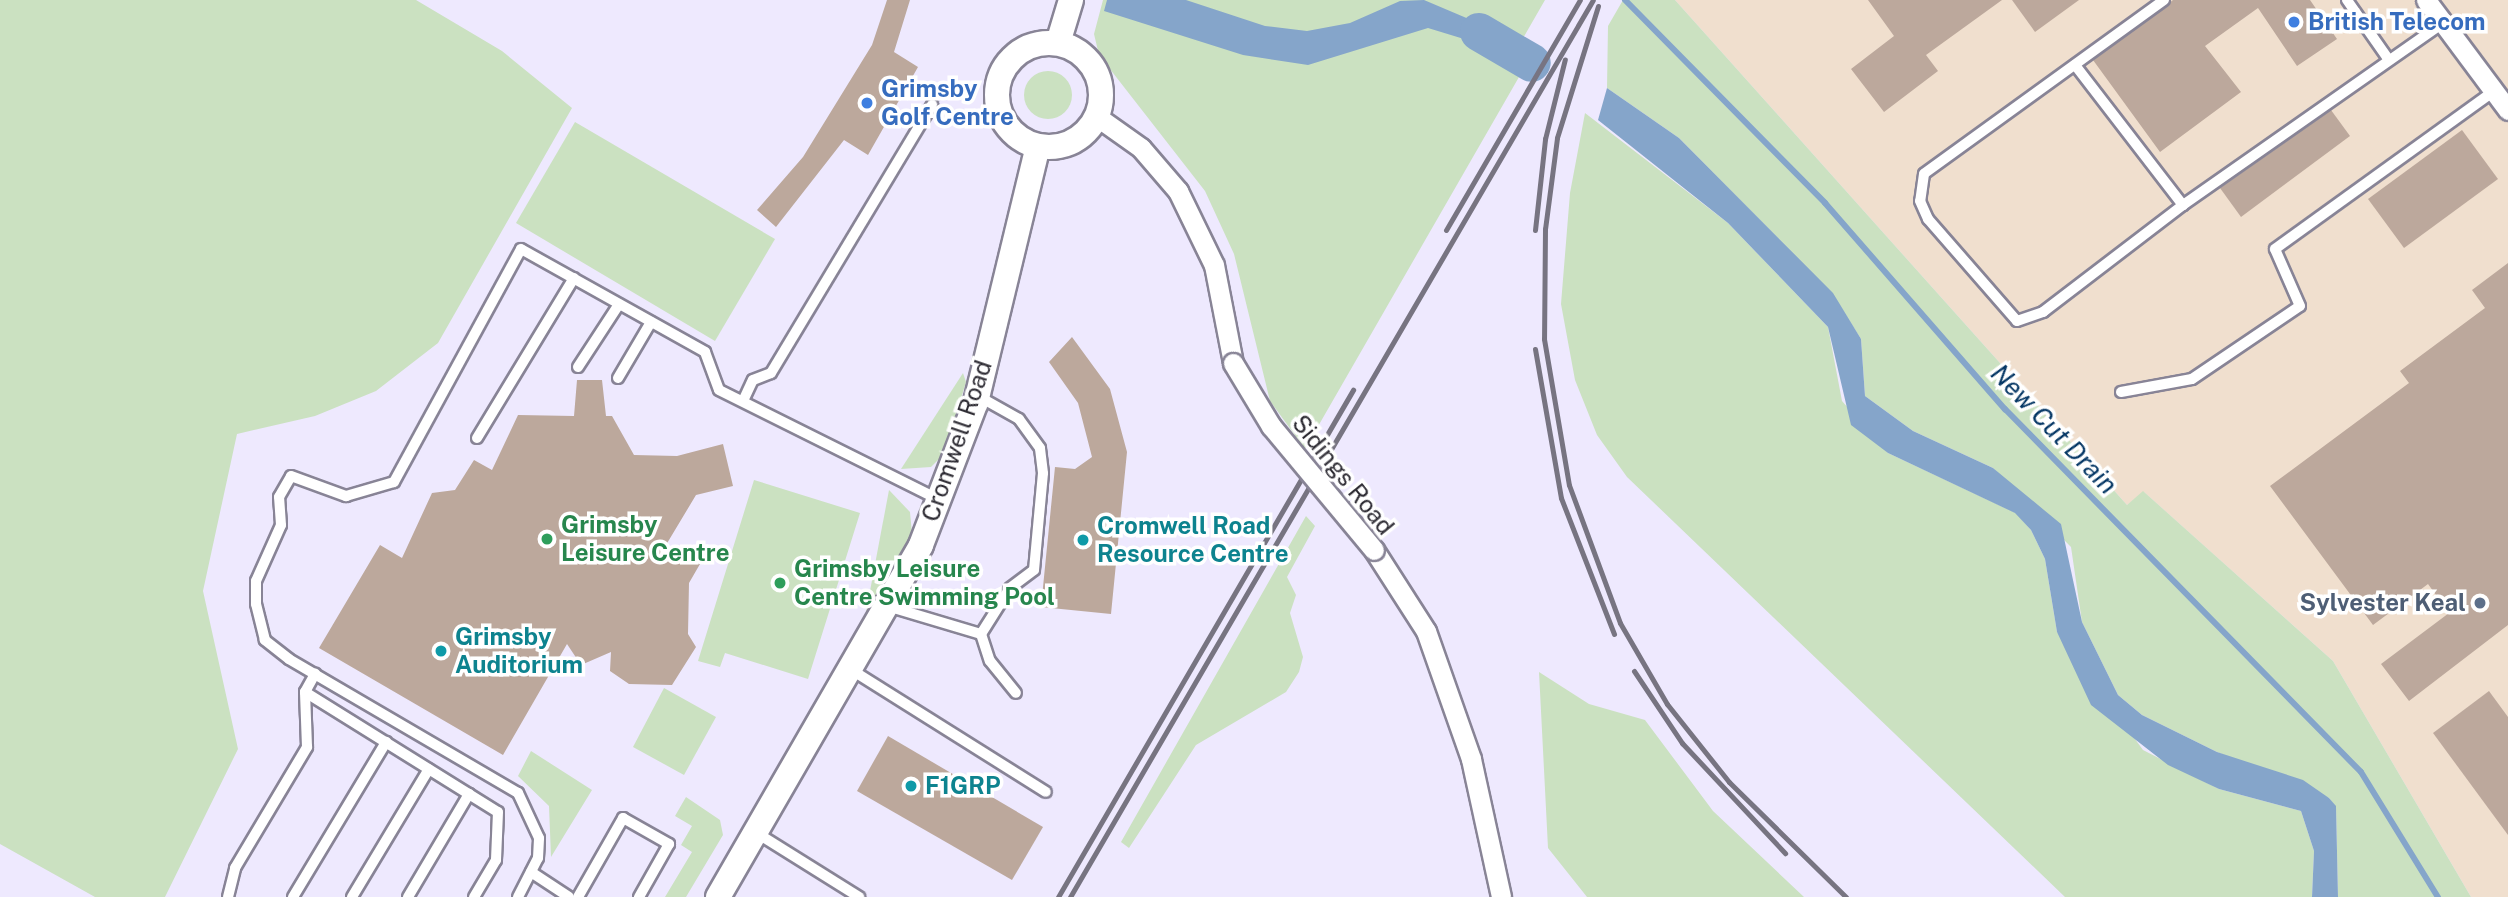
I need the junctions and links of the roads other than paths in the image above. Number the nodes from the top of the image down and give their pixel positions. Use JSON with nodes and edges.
{"nodes":[{"id":1,"x":2164,"y":0,"type":"edge"},
{"id":2,"x":2347,"y":0,"type":"edge"},
{"id":3,"x":2426,"y":0,"type":"edge"},
{"id":4,"x":1070,"y":3,"type":"edge"},
{"id":5,"x":2443,"y":23,"type":"junction"},
{"id":6,"x":1058,"y":43,"type":"junction"},
{"id":7,"x":2389,"y":60,"type":"junction"},
{"id":8,"x":2075,"y":65,"type":"junction"},
{"id":9,"x":2494,"y":91,"type":"junction"},
{"id":10,"x":932,"y":105,"type":"dead end"},
{"id":11,"x":2508,"y":110,"type":"edge"},
{"id":12,"x":1096,"y":116,"type":"junction"},
{"id":13,"x":1038,"y":146,"type":"junction"},
{"id":14,"x":2183,"y":205,"type":"junction"},
{"id":15,"x":574,"y":278,"type":"junction"},
{"id":16,"x":619,"y":304,"type":"junction"},
{"id":17,"x":651,"y":322,"type":"junction"},
{"id":18,"x":578,"y":367,"type":"dead end"},
{"id":19,"x":618,"y":378,"type":"dead end"},
{"id":20,"x":2121,"y":391,"type":"dead end"},
{"id":21,"x":977,"y":396,"type":"junction"},
{"id":22,"x":743,"y":401,"type":"junction"},
{"id":23,"x":477,"y":438,"type":"dead end"},
{"id":24,"x":938,"y":500,"type":"junction"},
{"id":25,"x":886,"y":605,"type":"junction"},
{"id":26,"x":981,"y":634,"type":"junction"},
{"id":27,"x":849,"y":669,"type":"junction"},
{"id":28,"x":316,"y":674,"type":"junction"},
{"id":29,"x":305,"y":692,"type":"junction"},
{"id":30,"x":1016,"y":693,"type":"dead end"},
{"id":31,"x":386,"y":742,"type":"junction"},
{"id":32,"x":429,"y":769,"type":"junction"},
{"id":33,"x":1046,"y":792,"type":"dead end"},
{"id":34,"x":470,"y":794,"type":"junction"},
{"id":35,"x":754,"y":832,"type":"junction"},
{"id":36,"x":531,"y":872,"type":"junction"},
{"id":37,"x":228,"y":897,"type":"edge"},
{"id":38,"x":293,"y":897,"type":"edge"},
{"id":39,"x":352,"y":897,"type":"edge"},
{"id":40,"x":408,"y":897,"type":"edge"},
{"id":41,"x":474,"y":897,"type":"edge"},
{"id":42,"x":518,"y":897,"type":"edge"},
{"id":43,"x":569,"y":897,"type":"edge"},
{"id":44,"x":578,"y":897,"type":"edge"},
{"id":45,"x":639,"y":897,"type":"edge"},
{"id":46,"x":718,"y":897,"type":"edge"},
{"id":47,"x":859,"y":897,"type":"edge"},
{"id":48,"x":1501,"y":897,"type":"edge"}],
"edges":[{"from":1,"to":8,"type":"lane"},
{"from":2,"to":7,"type":"lane"},
{"from":3,"to":5,"type":"street"},
{"from":4,"to":6,"type":"street"},
{"from":5,"to":7,"type":"lane"},
{"from":5,"to":9,"type":"street"},
{"from":6,"to":12,"type":"street"},
{"from":6,"to":13,"type":"street"},
{"from":7,"to":14,"type":"lane"},
{"from":8,"to":14,"type":"lane"},
{"from":8,"to":14,"type":"lane"},
{"from":9,"to":11,"type":"street"},
{"from":9,"to":20,"type":"lane"},
{"from":10,"to":22,"type":"lane"},
{"from":12,"to":13,"type":"street"},
{"from":12,"to":48,"type":"street","name":"Sidings Road","bridge":true},
{"from":13,"to":21,"type":"street","name":"Cromwell Road"},
{"from":15,"to":16,"type":"lane"},
{"from":15,"to":23,"type":"lane"},
{"from":15,"to":28,"type":"lane"},
{"from":16,"to":17,"type":"lane"},
{"from":16,"to":18,"type":"lane"},
{"from":17,"to":19,"type":"lane"},
{"from":17,"to":22,"type":"lane"},
{"from":21,"to":24,"type":"street","name":"Cromwell Road"},
{"from":21,"to":26,"type":"lane"},
{"from":22,"to":24,"type":"lane"},
{"from":24,"to":25,"type":"street","name":"Cromwell Road"},
{"from":25,"to":26,"type":"lane"},
{"from":25,"to":27,"type":"street","name":"Cromwell Road"},
{"from":26,"to":30,"type":"lane"},
{"from":27,"to":33,"type":"lane"},
{"from":27,"to":35,"type":"street","name":"Cromwell Road"},
{"from":28,"to":29,"type":"lane"},
{"from":28,"to":36,"type":"lane"},
{"from":29,"to":31,"type":"lane"},
{"from":29,"to":37,"type":"lane"},
{"from":31,"to":32,"type":"lane"},
{"from":31,"to":38,"type":"lane"},
{"from":32,"to":34,"type":"lane"},
{"from":32,"to":39,"type":"lane"},
{"from":34,"to":40,"type":"lane"},
{"from":34,"to":41,"type":"lane"},
{"from":35,"to":46,"type":"street","name":"Cromwell Road"},
{"from":35,"to":47,"type":"lane"},
{"from":36,"to":42,"type":"lane"},
{"from":36,"to":43,"type":"lane"},
{"from":44,"to":45,"type":"lane"}]}
